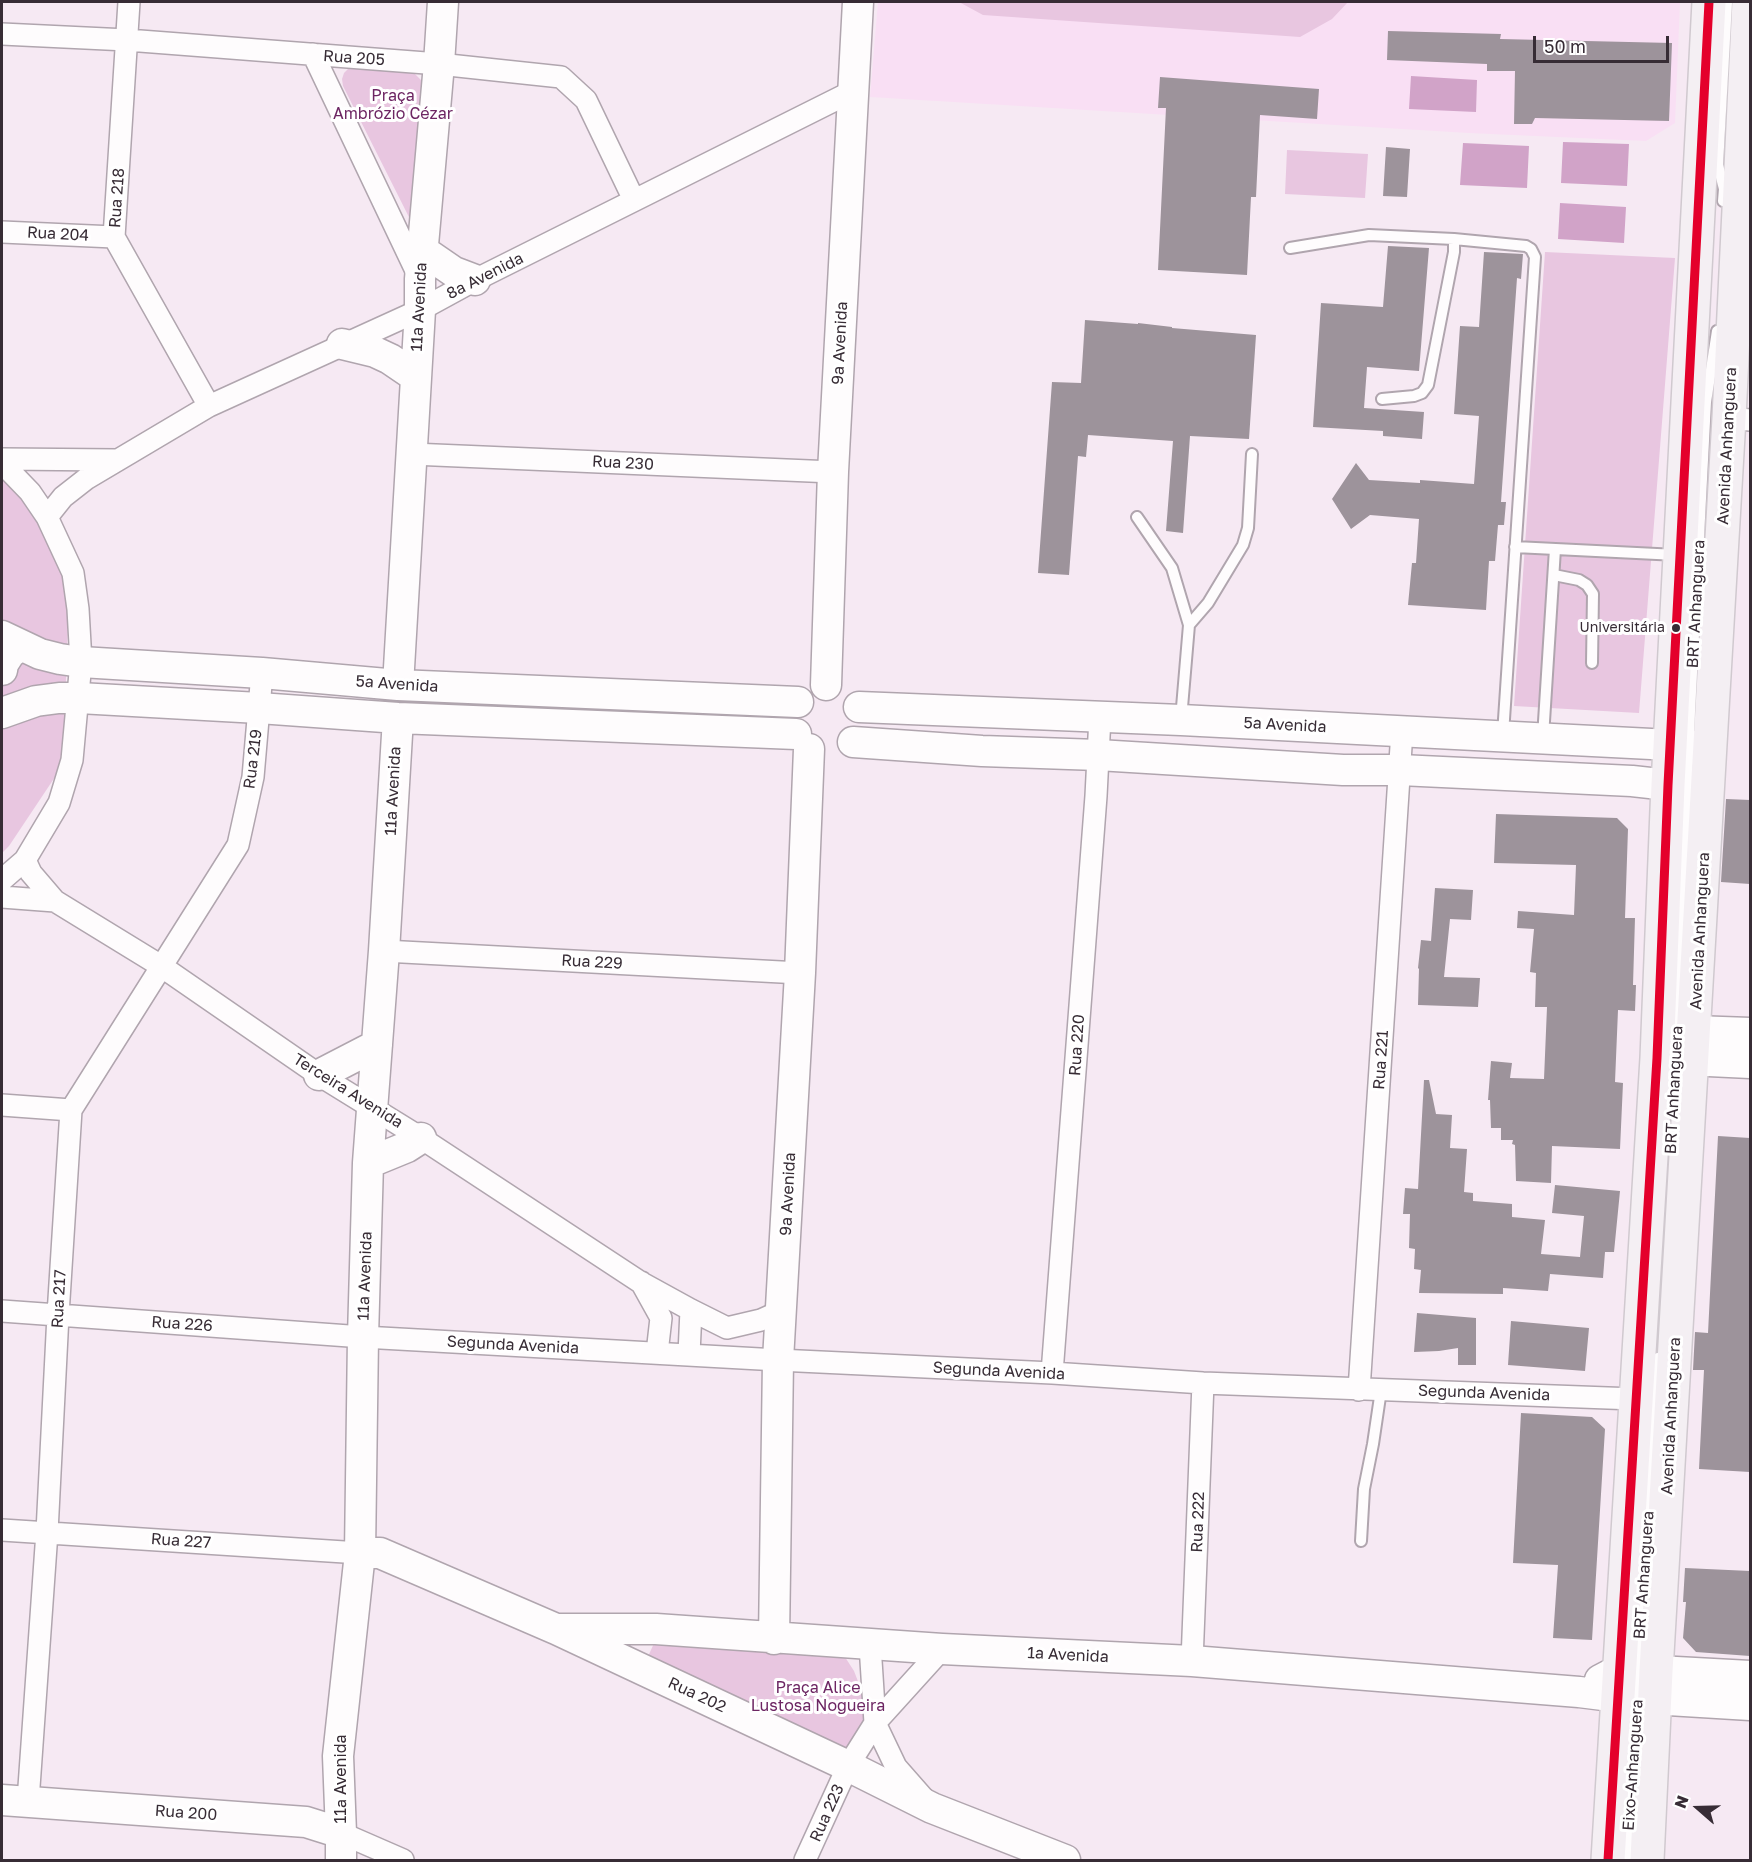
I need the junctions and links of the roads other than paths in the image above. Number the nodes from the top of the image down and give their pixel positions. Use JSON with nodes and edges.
{"nodes":[{"id":1,"x":129,"y":2,"type":"edge"},
{"id":2,"x":442,"y":2,"type":"edge"},
{"id":3,"x":858,"y":2,"type":"edge"},
{"id":4,"x":1709,"y":2,"type":"edge"},
{"id":5,"x":1727,"y":2,"type":"edge"},
{"id":6,"x":1749,"y":2,"type":"edge"},
{"id":7,"x":2,"y":34,"type":"edge"},
{"id":8,"x":127,"y":40,"type":"junction"},
{"id":9,"x":313,"y":54,"type":"junction"},
{"id":10,"x":439,"y":64,"type":"junction"},
{"id":11,"x":853,"y":90,"type":"junction"},
{"id":12,"x":1718,"y":165,"type":"junction"},
{"id":13,"x":634,"y":201,"type":"junction"},
{"id":14,"x":1722,"y":213,"type":"dead end"},
{"id":15,"x":2,"y":232,"type":"edge"},
{"id":16,"x":114,"y":237,"type":"junction"},
{"id":17,"x":1454,"y":239,"type":"junction"},
{"id":18,"x":1290,"y":248,"type":"dead end"},
{"id":19,"x":421,"y":265,"type":"junction"},
{"id":20,"x":475,"y":280,"type":"junction"},
{"id":21,"x":420,"y":309,"type":"junction"},
{"id":22,"x":1717,"y":319,"type":"dead end"},
{"id":23,"x":342,"y":344,"type":"junction"},
{"id":24,"x":415,"y":376,"type":"junction"},
{"id":25,"x":1382,"y":399,"type":"dead end"},
{"id":26,"x":209,"y":406,"type":"junction"},
{"id":27,"x":1729,"y":413,"type":"edge"},
{"id":28,"x":412,"y":454,"type":"junction"},
{"id":29,"x":1252,"y":454,"type":"dead end"},
{"id":30,"x":117,"y":460,"type":"junction"},
{"id":31,"x":2,"y":461,"type":"edge"},
{"id":32,"x":833,"y":472,"type":"junction"},
{"id":33,"x":47,"y":517,"type":"junction"},
{"id":34,"x":1137,"y":517,"type":"dead end"},
{"id":35,"x":1515,"y":548,"type":"junction"},
{"id":36,"x":1555,"y":549,"type":"junction"},
{"id":37,"x":1681,"y":555,"type":"junction"},
{"id":38,"x":1554,"y":575,"type":"junction"},
{"id":39,"x":1189,"y":625,"type":"junction"},
{"id":40,"x":11,"y":641,"type":"edge"},
{"id":41,"x":81,"y":662,"type":"junction"},
{"id":42,"x":1592,"y":663,"type":"dead end"},
{"id":43,"x":2,"y":670,"type":"edge"},
{"id":44,"x":262,"y":673,"type":"junction"},
{"id":45,"x":398,"y":685,"type":"junction"},
{"id":46,"x":826,"y":685,"type":"junction"},
{"id":47,"x":79,"y":698,"type":"junction"},
{"id":48,"x":798,"y":702,"type":"junction"},
{"id":49,"x":6,"y":703,"type":"edge"},
{"id":50,"x":860,"y":707,"type":"junction"},
{"id":51,"x":260,"y":708,"type":"junction"},
{"id":52,"x":1100,"y":717,"type":"junction"},
{"id":53,"x":398,"y":718,"type":"junction"},
{"id":54,"x":1181,"y":720,"type":"junction"},
{"id":55,"x":1402,"y":731,"type":"junction"},
{"id":56,"x":1503,"y":735,"type":"junction"},
{"id":57,"x":1543,"y":738,"type":"junction"},
{"id":58,"x":802,"y":742,"type":"junction"},
{"id":59,"x":854,"y":742,"type":"junction"},
{"id":60,"x":1690,"y":745,"type":"junction"},
{"id":61,"x":1098,"y":754,"type":"junction"},
{"id":62,"x":1400,"y":770,"type":"junction"},
{"id":63,"x":1668,"y":785,"type":"junction"},
{"id":64,"x":238,"y":845,"type":"joint"},
{"id":65,"x":25,"y":860,"type":"junction"},
{"id":66,"x":2,"y":880,"type":"edge"},
{"id":67,"x":2,"y":897,"type":"edge"},
{"id":68,"x":55,"y":900,"type":"junction"},
{"id":69,"x":384,"y":951,"type":"junction"},
{"id":70,"x":161,"y":966,"type":"junction"},
{"id":71,"x":800,"y":973,"type":"junction"},
{"id":72,"x":1750,"y":1033,"type":"edge"},
{"id":73,"x":377,"y":1044,"type":"junction"},
{"id":74,"x":1678,"y":1052,"type":"junction"},
{"id":75,"x":1750,"y":1063,"type":"edge"},
{"id":76,"x":319,"y":1075,"type":"junction"},
{"id":77,"x":2,"y":1105,"type":"edge"},
{"id":78,"x":373,"y":1107,"type":"junction"},
{"id":79,"x":71,"y":1110,"type":"junction"},
{"id":80,"x":421,"y":1137,"type":"junction"},
{"id":81,"x":368,"y":1163,"type":"junction"},
{"id":82,"x":640,"y":1282,"type":"junction"},
{"id":83,"x":691,"y":1310,"type":"junction"},
{"id":84,"x":2,"y":1311,"type":"edge"},
{"id":85,"x":781,"y":1311,"type":"junction"},
{"id":86,"x":58,"y":1315,"type":"junction"},
{"id":87,"x":363,"y":1337,"type":"junction"},
{"id":88,"x":1659,"y":1341,"type":"dead end"},
{"id":89,"x":657,"y":1353,"type":"junction"},
{"id":90,"x":689,"y":1354,"type":"junction"},
{"id":91,"x":778,"y":1360,"type":"junction"},
{"id":92,"x":1052,"y":1373,"type":"junction"},
{"id":93,"x":1203,"y":1383,"type":"junction"},
{"id":94,"x":1359,"y":1390,"type":"junction"},
{"id":95,"x":1381,"y":1390,"type":"junction"},
{"id":96,"x":1635,"y":1399,"type":"junction"},
{"id":97,"x":2,"y":1530,"type":"edge"},
{"id":98,"x":47,"y":1532,"type":"junction"},
{"id":99,"x":1361,"y":1541,"type":"dead end"},
{"id":100,"x":360,"y":1553,"type":"junction"},
{"id":101,"x":556,"y":1629,"type":"junction"},
{"id":102,"x":656,"y":1629,"type":"junction"},
{"id":103,"x":774,"y":1639,"type":"junction"},
{"id":104,"x":870,"y":1645,"type":"junction"},
{"id":105,"x":942,"y":1649,"type":"junction"},
{"id":106,"x":1192,"y":1661,"type":"junction"},
{"id":107,"x":636,"y":1666,"type":"junction"},
{"id":108,"x":1750,"y":1676,"type":"edge"},
{"id":109,"x":1638,"y":1684,"type":"junction"},
{"id":110,"x":1750,"y":1705,"type":"edge"},
{"id":111,"x":875,"y":1723,"type":"junction"},
{"id":112,"x":848,"y":1766,"type":"junction"},
{"id":113,"x":15,"y":1801,"type":"edge"},
{"id":114,"x":932,"y":1808,"type":"junction"},
{"id":115,"x":341,"y":1847,"type":"edge"},
{"id":116,"x":403,"y":1860,"type":"edge"},
{"id":117,"x":806,"y":1860,"type":"edge"},
{"id":118,"x":1065,"y":1860,"type":"edge"},
{"id":119,"x":1608,"y":1860,"type":"edge"},
{"id":120,"x":1627,"y":1860,"type":"edge"},
{"id":121,"x":1647,"y":1860,"type":"edge"}],
"edges":[{"from":1,"to":8,"type":"street","name":"Rua 218"},
{"from":2,"to":10,"type":"street","name":"11ª Avenida"},
{"from":3,"to":11,"type":"street","name":"9ª Avenida"},
{"from":4,"to":37,"type":"main road","name":"Avenida Anhanguera"},
{"from":5,"to":12,"type":"lane"},
{"from":6,"to":27,"type":"main road","name":"Avenida Anhanguera"},
{"from":7,"to":8,"type":"street","name":"Rua 205"},
{"from":8,"to":9,"type":"street","name":"Rua 205"},
{"from":8,"to":16,"type":"street","name":"Rua 218"},
{"from":9,"to":10,"type":"street","name":"Rua 205"},
{"from":9,"to":19,"type":"street"},
{"from":10,"to":13,"type":"street","name":"Rua 205"},
{"from":10,"to":19,"type":"street","name":"11ª Avenida"},
{"from":11,"to":13,"type":"street","name":"8ª Avenida"},
{"from":11,"to":32,"type":"street","name":"9ª Avenida"},
{"from":12,"to":14,"type":"lane"},
{"from":12,"to":27,"type":"lane"},
{"from":13,"to":20,"type":"street","name":"8ª Avenida"},
{"from":15,"to":16,"type":"street","name":"Rua 204"},
{"from":16,"to":26,"type":"street","name":"Rua 218"},
{"from":17,"to":18,"type":"lane"},
{"from":17,"to":25,"type":"lane"},
{"from":17,"to":35,"type":"lane"},
{"from":19,"to":20,"type":"street"},
{"from":19,"to":21,"type":"street","name":"11ª Avenida"},
{"from":20,"to":21,"type":"street","name":"8ª Avenida"},
{"from":21,"to":23,"type":"street","name":"8ª Avenida"},
{"from":21,"to":24,"type":"street","name":"11ª Avenida"},
{"from":22,"to":27,"type":"lane"},
{"from":23,"to":24,"type":"street"},
{"from":23,"to":26,"type":"street","name":"8ª Avenida"},
{"from":24,"to":28,"type":"street","name":"11ª Avenida"},
{"from":26,"to":30,"type":"street","name":"8ª Avenida"},
{"from":27,"to":60,"type":"main road","name":"Avenida Anhanguera"},
{"from":28,"to":32,"type":"street","name":"Rua 230"},
{"from":28,"to":45,"type":"street","name":"11ª Avenida"},
{"from":29,"to":39,"type":"lane"},
{"from":30,"to":31,"type":"street"},
{"from":30,"to":33,"type":"street","name":"8ª Avenida"},
{"from":31,"to":33,"type":"street"},
{"from":32,"to":46,"type":"street","name":"9ª Avenida"},
{"from":33,"to":41,"type":"street"},
{"from":34,"to":39,"type":"lane"},
{"from":35,"to":36,"type":"lane"},
{"from":35,"to":56,"type":"lane"},
{"from":36,"to":37,"type":"lane"},
{"from":36,"to":38,"type":"lane"},
{"from":37,"to":60,"type":"main road","name":"Avenida Anhanguera"},
{"from":38,"to":42,"type":"lane"},
{"from":38,"to":57,"type":"lane"},
{"from":39,"to":54,"type":"lane"},
{"from":40,"to":41,"type":"street","name":"5ª Avenida"},
{"from":40,"to":43,"type":"street"},
{"from":41,"to":44,"type":"street","name":"5ª Avenida"},
{"from":41,"to":47,"type":"street"},
{"from":44,"to":45,"type":"street","name":"5ª Avenida"},
{"from":44,"to":51,"type":"street","name":"Rua 219"},
{"from":45,"to":48,"type":"street","name":"5ª Avenida"},
{"from":46,"to":48,"type":"street"},
{"from":46,"to":50,"type":"street"},
{"from":47,"to":49,"type":"street","name":"5ª Avenida"},
{"from":47,"to":51,"type":"street","name":"5ª Avenida"},
{"from":47,"to":65,"type":"street"},
{"from":48,"to":58,"type":"street"},
{"from":50,"to":52,"type":"street","name":"5ª Avenida"},
{"from":50,"to":59,"type":"street"},
{"from":51,"to":53,"type":"street","name":"5ª Avenida"},
{"from":51,"to":64,"type":"street","name":"Rua 219"},
{"from":52,"to":54,"type":"street","name":"5ª Avenida"},
{"from":52,"to":61,"type":"street","name":"Rua 220"},
{"from":53,"to":58,"type":"street","name":"5ª Avenida"},
{"from":53,"to":69,"type":"street","name":"11ª Avenida"},
{"from":54,"to":55,"type":"street","name":"5ª Avenida"},
{"from":55,"to":56,"type":"street","name":"5ª Avenida"},
{"from":55,"to":62,"type":"street","name":"Rua 221"},
{"from":56,"to":57,"type":"street","name":"5ª Avenida"},
{"from":57,"to":60,"type":"street","name":"5ª Avenida"},
{"from":58,"to":59,"type":"street"},
{"from":58,"to":71,"type":"street","name":"9ª Avenida"},
{"from":59,"to":61,"type":"street"},
{"from":60,"to":63,"type":"main road","name":"Avenida Anhanguera"},
{"from":60,"to":74,"type":"main road","name":"Avenida Anhanguera"},
{"from":61,"to":62,"type":"street"},
{"from":61,"to":92,"type":"street","name":"Rua 220"},
{"from":62,"to":63,"type":"street"},
{"from":62,"to":94,"type":"street","name":"Rua 221"},
{"from":63,"to":74,"type":"main road","name":"Avenida Anhanguera"},
{"from":64,"to":70,"type":"street","name":"Rua 217"},
{"from":65,"to":66,"type":"street"},
{"from":65,"to":68,"type":"street","name":"Terceira Avenida"},
{"from":67,"to":68,"type":"street","name":"Terceira Avenida"},
{"from":68,"to":70,"type":"street","name":"Terceira Avenida"},
{"from":69,"to":71,"type":"street","name":"Rua 229"},
{"from":69,"to":73,"type":"street","name":"11ª Avenida"},
{"from":70,"to":76,"type":"street","name":"Terceira Avenida"},
{"from":70,"to":79,"type":"street","name":"Rua 217"},
{"from":71,"to":85,"type":"street","name":"9ª Avenida"},
{"from":72,"to":74,"type":"street"},
{"from":73,"to":76,"type":"street"},
{"from":73,"to":78,"type":"street","name":"11ª Avenida"},
{"from":74,"to":75,"type":"street"},
{"from":74,"to":96,"type":"main road","name":"Avenida Anhanguera"},
{"from":74,"to":109,"type":"main road","name":"Avenida Anhanguera"},
{"from":76,"to":78,"type":"street","name":"Terceira Avenida"},
{"from":77,"to":79,"type":"street"},
{"from":78,"to":80,"type":"street","name":"Terceira Avenida"},
{"from":78,"to":81,"type":"street","name":"11ª Avenida"},
{"from":79,"to":86,"type":"street","name":"Rua 217"},
{"from":80,"to":81,"type":"street"},
{"from":80,"to":82,"type":"street","name":"Terceira Avenida"},
{"from":81,"to":87,"type":"street","name":"11ª Avenida"},
{"from":82,"to":83,"type":"street","name":"Terceira Avenida"},
{"from":82,"to":89,"type":"street","name":"Terceira Avenida"},
{"from":83,"to":85,"type":"street","name":"Terceira Avenida"},
{"from":83,"to":90,"type":"street"},
{"from":84,"to":86,"type":"street","name":"Rua 226"},
{"from":85,"to":91,"type":"street","name":"9ª Avenida"},
{"from":86,"to":87,"type":"street","name":"Rua 226"},
{"from":86,"to":98,"type":"street","name":"Rua 217"},
{"from":87,"to":89,"type":"street","name":"Segunda Avenida"},
{"from":87,"to":100,"type":"street","name":"11ª Avenida"},
{"from":88,"to":109,"type":"lane","name":"BRT Anhanguera"},
{"from":89,"to":90,"type":"street","name":"Segunda Avenida"},
{"from":90,"to":91,"type":"street","name":"Segunda Avenida"},
{"from":91,"to":92,"type":"street","name":"Segunda Avenida"},
{"from":91,"to":103,"type":"street","name":"9ª Avenida"},
{"from":92,"to":93,"type":"street","name":"Segunda Avenida"},
{"from":93,"to":94,"type":"street","name":"Segunda Avenida"},
{"from":93,"to":106,"type":"street","name":"Rua 222"},
{"from":94,"to":95,"type":"street","name":"Segunda Avenida"},
{"from":95,"to":96,"type":"street","name":"Segunda Avenida"},
{"from":95,"to":99,"type":"lane"},
{"from":96,"to":109,"type":"main road","name":"Avenida Anhanguera"},
{"from":97,"to":98,"type":"street","name":"Rua 227"},
{"from":98,"to":100,"type":"street","name":"Rua 227"},
{"from":98,"to":113,"type":"street","name":"Rua 217"},
{"from":100,"to":101,"type":"street","name":"Rua 202"},
{"from":100,"to":115,"type":"street","name":"11ª Avenida"},
{"from":101,"to":102,"type":"street","name":"1ª Avenida"},
{"from":101,"to":107,"type":"street","name":"Rua 202"},
{"from":102,"to":103,"type":"street","name":"1ª Avenida"},
{"from":102,"to":107,"type":"street"},
{"from":103,"to":104,"type":"street","name":"1ª Avenida"},
{"from":104,"to":105,"type":"street","name":"1ª Avenida"},
{"from":104,"to":111,"type":"street"},
{"from":105,"to":106,"type":"street","name":"1ª Avenida"},
{"from":105,"to":111,"type":"street","name":"Rua 223"},
{"from":106,"to":109,"type":"street","name":"1ª Avenida"},
{"from":107,"to":112,"type":"street","name":"Rua 202"},
{"from":108,"to":109,"type":"street","name":"1ª Avenida"},
{"from":109,"to":110,"type":"street","name":"1ª Avenida"},
{"from":109,"to":119,"type":"main road","name":"Avenida Anhanguera"},
{"from":109,"to":120,"type":"lane","name":"Eixo-Anhanguera"},
{"from":109,"to":121,"type":"main road","name":"Avenida Anhanguera"},
{"from":111,"to":112,"type":"street","name":"Rua 223"},
{"from":111,"to":114,"type":"street"},
{"from":112,"to":114,"type":"street","name":"Rua 202"},
{"from":112,"to":117,"type":"street","name":"Rua 223"},
{"from":113,"to":115,"type":"street","name":"Rua 200"},
{"from":114,"to":118,"type":"street","name":"Rua 202"},
{"from":115,"to":116,"type":"street"}]}
